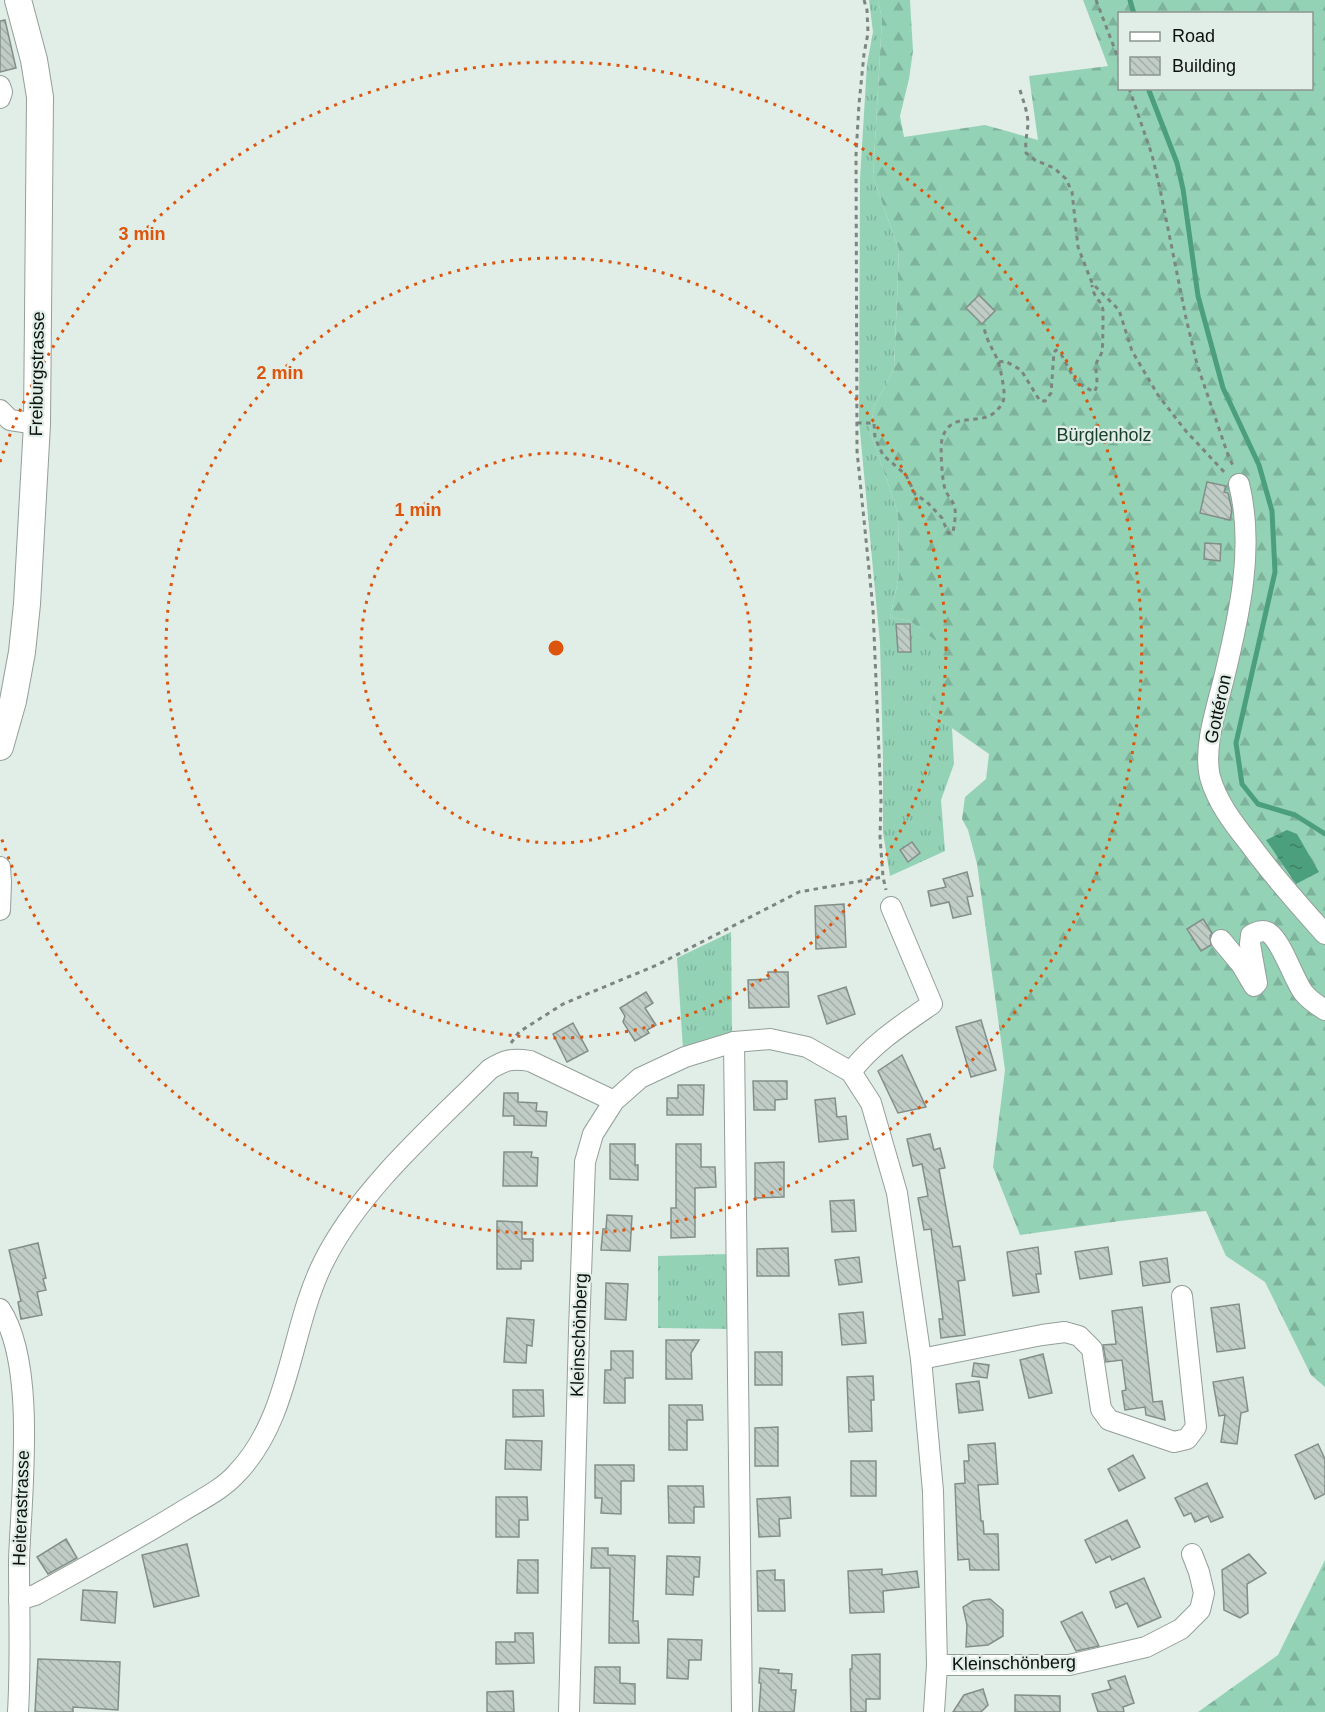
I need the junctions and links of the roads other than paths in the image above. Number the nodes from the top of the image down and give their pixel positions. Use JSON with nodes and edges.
{"nodes":[{"id":1,"x":18,"y":0,"type":"edge"},
{"id":2,"x":0,"y":86,"type":"edge"},
{"id":3,"x":0,"y":98,"type":"edge"},
{"id":4,"x":0,"y":410,"type":"edge"},
{"id":5,"x":37,"y":424,"type":"junction"},
{"id":6,"x":1239,"y":484,"type":"road end"},
{"id":7,"x":6,"y":699,"type":"edge"},
{"id":8,"x":0,"y":747,"type":"edge"},
{"id":9,"x":0,"y":867,"type":"edge"},
{"id":10,"x":891,"y":907,"type":"dead end"},
{"id":11,"x":0,"y":910,"type":"edge"},
{"id":12,"x":1325,"y":934,"type":"edge"},
{"id":13,"x":1221,"y":940,"type":"dead end"},
{"id":14,"x":1325,"y":1010,"type":"edge"},
{"id":15,"x":734,"y":1042,"type":"junction"},
{"id":16,"x":851,"y":1072,"type":"junction"},
{"id":17,"x":614,"y":1101,"type":"junction"},
{"id":18,"x":1182,"y":1296,"type":"dead end"},
{"id":19,"x":0,"y":1309,"type":"edge"},
{"id":20,"x":921,"y":1359,"type":"junction"},
{"id":21,"x":1192,"y":1554,"type":"dead end"},
{"id":22,"x":19,"y":1600,"type":"junction"},
{"id":23,"x":937,"y":1665,"type":"junction"},
{"id":24,"x":18,"y":1712,"type":"edge"},
{"id":25,"x":569,"y":1712,"type":"edge"},
{"id":26,"x":742,"y":1712,"type":"edge"},
{"id":27,"x":934,"y":1712,"type":"edge"}],
"edges":[{"from":1,"to":5,"type":"main road","name":"Freiburgstrasse"},
{"from":2,"to":3,"type":"street"},
{"from":4,"to":5,"type":"street"},
{"from":5,"to":7,"type":"main road","name":"Freiburgstrasse"},
{"from":6,"to":12,"type":"street","name":"Gottéron"},
{"from":7,"to":8,"type":"main road","name":"Freiburgstrasse"},
{"from":9,"to":11,"type":"street"},
{"from":10,"to":16,"type":"street"},
{"from":13,"to":14,"type":"street"},
{"from":15,"to":16,"type":"street","name":"Kleinschönberg"},
{"from":15,"to":17,"type":"street","name":"Kleinschönberg"},
{"from":15,"to":26,"type":"street"},
{"from":16,"to":20,"type":"street","name":"Kleinschönberg"},
{"from":17,"to":22,"type":"street"},
{"from":17,"to":25,"type":"street","name":"Kleinschönberg"},
{"from":18,"to":20,"type":"street"},
{"from":19,"to":22,"type":"street","name":"Heiterastrasse"},
{"from":20,"to":23,"type":"street","name":"Kleinschönberg"},
{"from":21,"to":23,"type":"street","name":"Kleinschönberg"},
{"from":22,"to":24,"type":"street","name":"Heiterastrasse"},
{"from":23,"to":27,"type":"street","name":"Kleinschönberg"}]}
